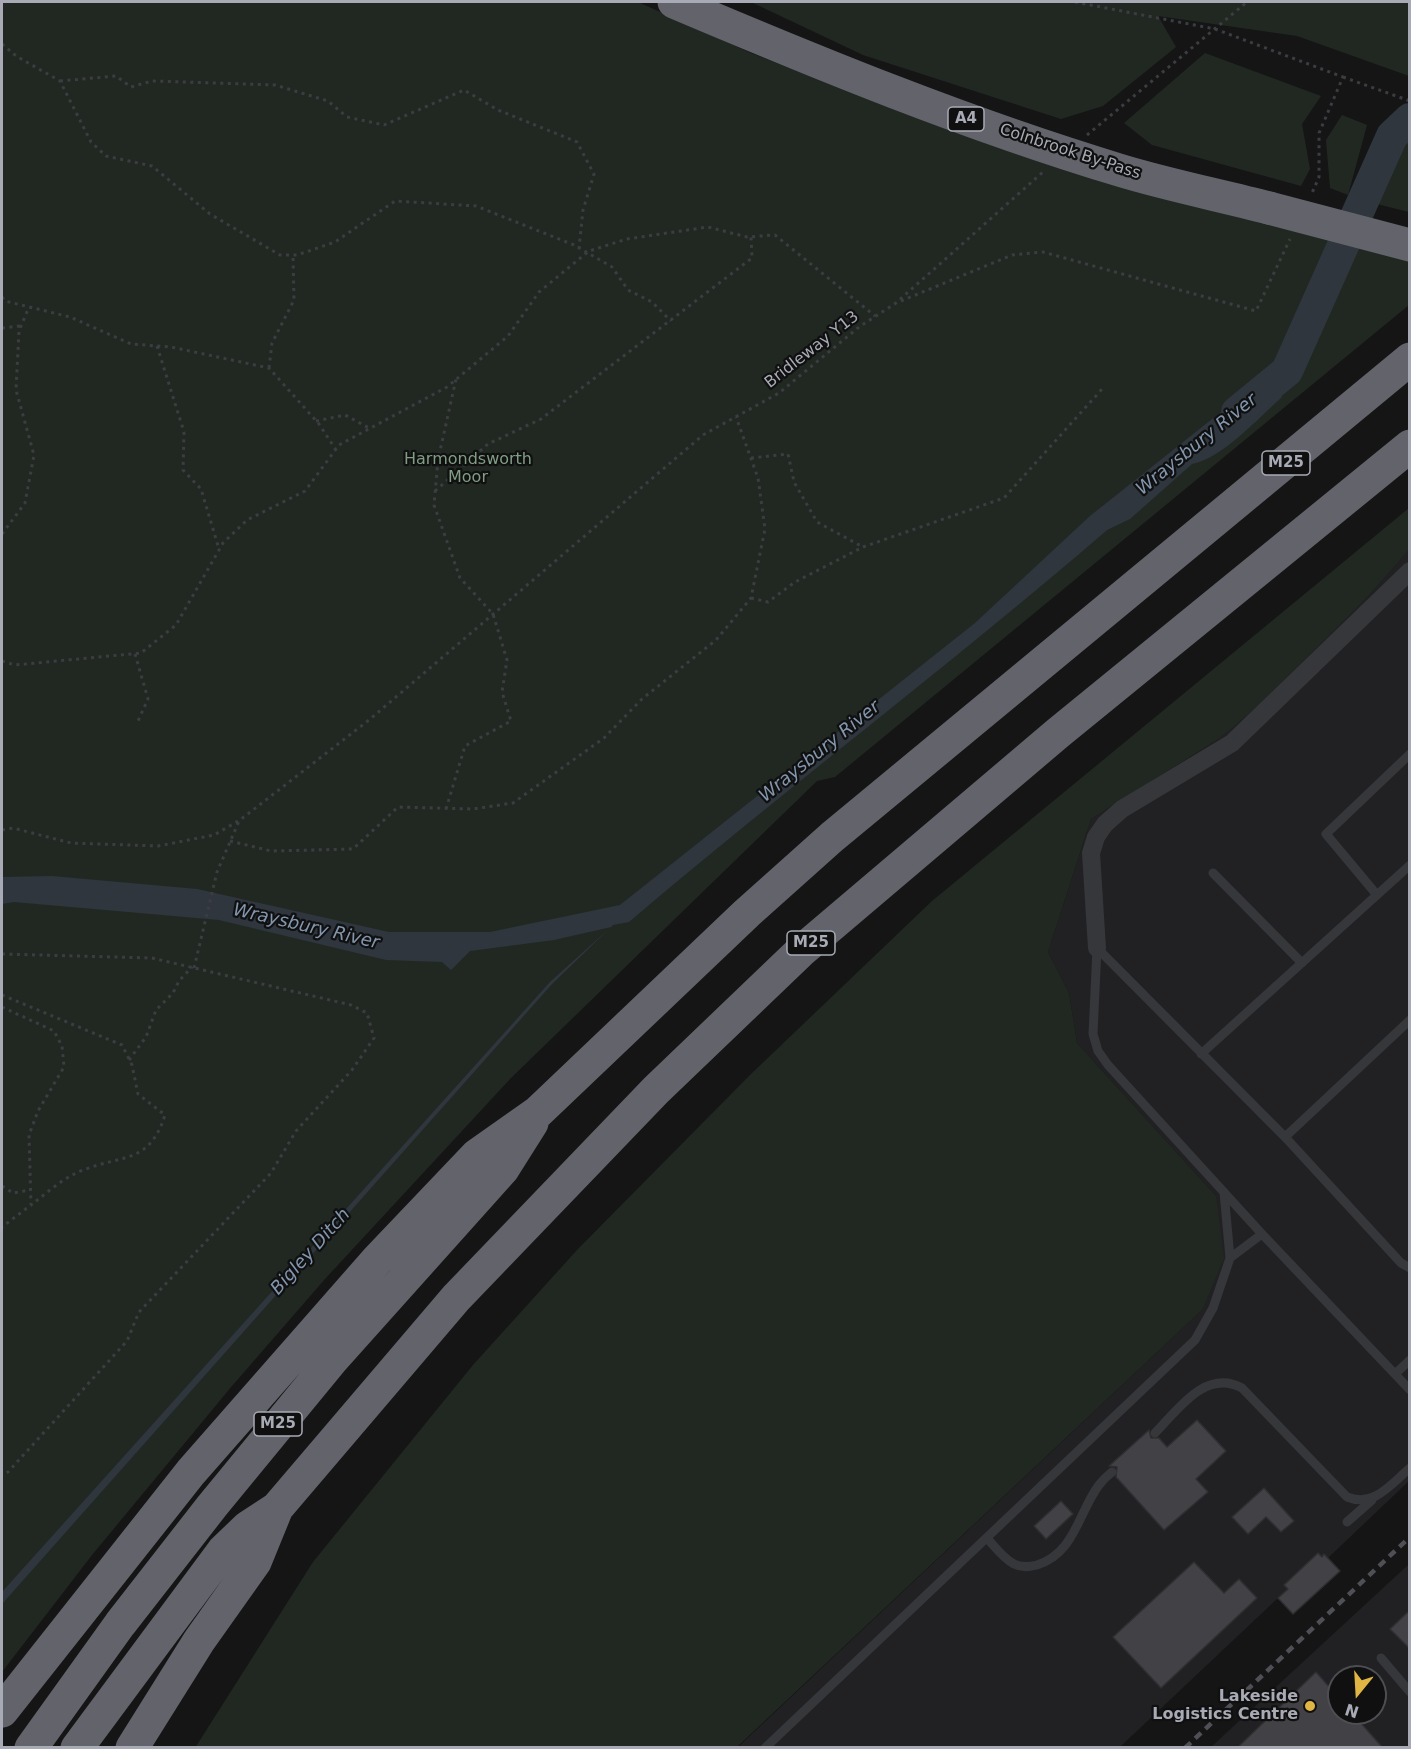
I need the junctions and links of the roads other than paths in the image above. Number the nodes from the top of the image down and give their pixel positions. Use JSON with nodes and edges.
{"nodes":[{"id":1,"x":674,"y":2,"type":"edge"},
{"id":2,"x":1410,"y":245,"type":"edge"},
{"id":3,"x":1410,"y":359,"type":"edge"},
{"id":4,"x":1410,"y":446,"type":"edge"},
{"id":5,"x":1410,"y":571,"type":"edge"},
{"id":6,"x":1410,"y":754,"type":"edge"},
{"id":7,"x":1410,"y":865,"type":"edge"},
{"id":8,"x":1213,"y":873,"type":"dead end"},
{"id":9,"x":1377,"y":895,"type":"junction"},
{"id":10,"x":1097,"y":948,"type":"junction"},
{"id":11,"x":1302,"y":963,"type":"junction"},
{"id":12,"x":1410,"y":1020,"type":"edge"},
{"id":13,"x":1201,"y":1054,"type":"junction"},
{"id":14,"x":538,"y":1112,"type":"junction"},
{"id":15,"x":1285,"y":1137,"type":"junction"},
{"id":16,"x":1224,"y":1192,"type":"junction"},
{"id":17,"x":1262,"y":1234,"type":"junction"},
{"id":18,"x":1230,"y":1258,"type":"junction"},
{"id":19,"x":1410,"y":1268,"type":"edge"},
{"id":20,"x":1410,"y":1360,"type":"edge"},
{"id":21,"x":1395,"y":1374,"type":"junction"},
{"id":22,"x":1410,"y":1390,"type":"edge"},
{"id":23,"x":1155,"y":1433,"type":"dead end"},
{"id":24,"x":1410,"y":1468,"type":"edge"},
{"id":25,"x":1112,"y":1472,"type":"dead end"},
{"id":26,"x":1374,"y":1498,"type":"junction"},
{"id":27,"x":277,"y":1508,"type":"junction"},
{"id":28,"x":1347,"y":1522,"type":"dead end"},
{"id":29,"x":987,"y":1538,"type":"junction"},
{"id":30,"x":1381,"y":1658,"type":"dead end"},
{"id":31,"x":1410,"y":1692,"type":"edge"},
{"id":32,"x":2,"y":1711,"type":"edge"},
{"id":33,"x":31,"y":1748,"type":"edge"},
{"id":34,"x":76,"y":1748,"type":"edge"},
{"id":35,"x":132,"y":1748,"type":"edge"},
{"id":36,"x":765,"y":1748,"type":"edge"}],
"edges":[{"from":1,"to":2,"type":"highway","name":"Colnbrook By-Pass","number":"A4","bridge":true},
{"from":3,"to":14,"type":"highway","number":"M25"},
{"from":4,"to":27,"type":"highway","number":"M25"},
{"from":5,"to":10,"type":"street"},
{"from":6,"to":9,"type":"lane"},
{"from":7,"to":9,"type":"lane"},
{"from":8,"to":11,"type":"lane"},
{"from":9,"to":11,"type":"lane"},
{"from":10,"to":13,"type":"lane"},
{"from":10,"to":16,"type":"lane"},
{"from":11,"to":13,"type":"lane"},
{"from":12,"to":15,"type":"lane"},
{"from":13,"to":15,"type":"lane"},
{"from":14,"to":32,"type":"highway"},
{"from":14,"to":33,"type":"highway","number":"M25"},
{"from":15,"to":19,"type":"lane"},
{"from":16,"to":17,"type":"lane"},
{"from":16,"to":18,"type":"lane"},
{"from":17,"to":18,"type":"lane"},
{"from":17,"to":21,"type":"lane"},
{"from":18,"to":29,"type":"lane"},
{"from":20,"to":21,"type":"lane"},
{"from":21,"to":22,"type":"lane"},
{"from":23,"to":26,"type":"lane"},
{"from":24,"to":26,"type":"lane"},
{"from":25,"to":29,"type":"lane"},
{"from":26,"to":28,"type":"lane"},
{"from":27,"to":34,"type":"highway","number":"M25"},
{"from":27,"to":35,"type":"highway"},
{"from":29,"to":36,"type":"lane"},
{"from":30,"to":31,"type":"lane"}]}
